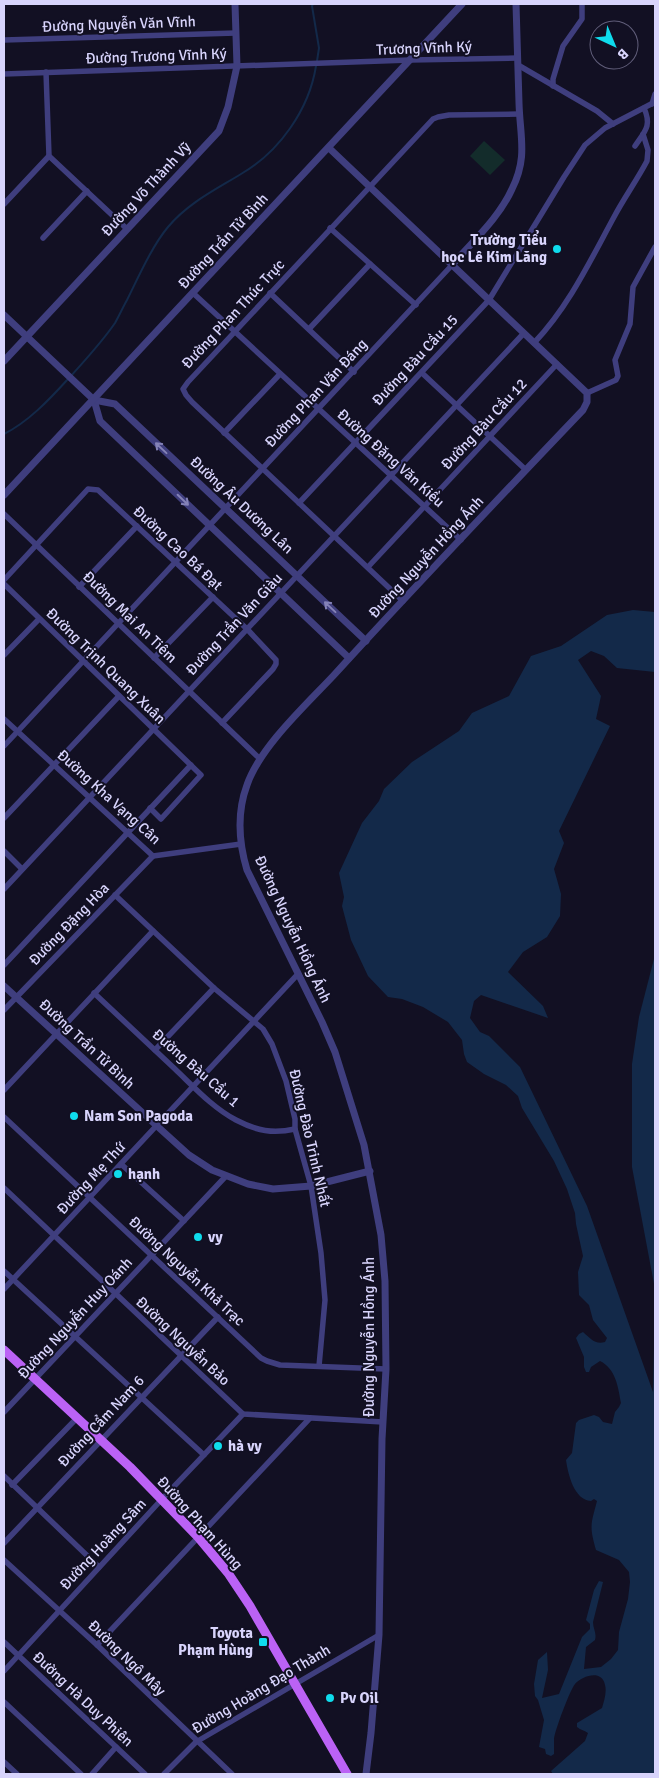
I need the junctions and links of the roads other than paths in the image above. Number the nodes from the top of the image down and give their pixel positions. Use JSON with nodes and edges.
{"nodes":[{"id":1,"x":235,"y":4,"type":"edge"},
{"id":2,"x":462,"y":4,"type":"edge"},
{"id":3,"x":516,"y":4,"type":"edge"},
{"id":4,"x":582,"y":4,"type":"edge"},
{"id":5,"x":236,"y":33,"type":"junction"},
{"id":6,"x":4,"y":40,"type":"edge"},
{"id":7,"x":410,"y":60,"type":"junction"},
{"id":8,"x":518,"y":61,"type":"junction"},
{"id":9,"x":308,"y":64,"type":"joint"},
{"id":10,"x":237,"y":66,"type":"junction"},
{"id":11,"x":46,"y":72,"type":"junction"},
{"id":12,"x":4,"y":74,"type":"edge"},
{"id":13,"x":554,"y":86,"type":"junction"},
{"id":14,"x":655,"y":94,"type":"edge"},
{"id":15,"x":654,"y":103,"type":"edge"},
{"id":16,"x":644,"y":108,"type":"junction"},
{"id":17,"x":519,"y":114,"type":"junction"},
{"id":18,"x":613,"y":124,"type":"junction"},
{"id":19,"x":643,"y":134,"type":"junction"},
{"id":20,"x":635,"y":146,"type":"dead end"},
{"id":21,"x":329,"y":148,"type":"junction"},
{"id":22,"x":49,"y":156,"type":"junction"},
{"id":23,"x":369,"y":186,"type":"junction"},
{"id":24,"x":87,"y":191,"type":"junction"},
{"id":25,"x":4,"y":204,"type":"edge"},
{"id":26,"x":330,"y":228,"type":"junction"},
{"id":27,"x":127,"y":229,"type":"junction"},
{"id":28,"x":42,"y":238,"type":"dead end"},
{"id":29,"x":655,"y":248,"type":"edge"},
{"id":30,"x":370,"y":264,"type":"junction"},
{"id":31,"x":453,"y":264,"type":"junction"},
{"id":32,"x":194,"y":293,"type":"junction"},
{"id":33,"x":270,"y":293,"type":"junction"},
{"id":34,"x":489,"y":300,"type":"junction"},
{"id":35,"x":416,"y":305,"type":"junction"},
{"id":36,"x":4,"y":315,"type":"edge"},
{"id":37,"x":308,"y":329,"type":"junction"},
{"id":38,"x":234,"y":332,"type":"junction"},
{"id":39,"x":524,"y":333,"type":"junction"},
{"id":40,"x":26,"y":336,"type":"junction"},
{"id":41,"x":534,"y":343,"type":"junction"},
{"id":42,"x":4,"y":361,"type":"edge"},
{"id":43,"x":557,"y":364,"type":"junction"},
{"id":44,"x":354,"y":372,"type":"junction"},
{"id":45,"x":422,"y":373,"type":"junction"},
{"id":46,"x":280,"y":374,"type":"junction"},
{"id":47,"x":587,"y":393,"type":"junction"},
{"id":48,"x":94,"y":400,"type":"junction"},
{"id":49,"x":456,"y":405,"type":"junction"},
{"id":50,"x":319,"y":410,"type":"junction"},
{"id":51,"x":224,"y":433,"type":"junction"},
{"id":52,"x":490,"y":436,"type":"junction"},
{"id":53,"x":355,"y":442,"type":"junction"},
{"id":54,"x":263,"y":470,"type":"junction"},
{"id":55,"x":526,"y":470,"type":"junction"},
{"id":56,"x":391,"y":476,"type":"junction"},
{"id":57,"x":4,"y":496,"type":"edge"},
{"id":58,"x":299,"y":504,"type":"junction"},
{"id":59,"x":425,"y":506,"type":"junction"},
{"id":60,"x":226,"y":508,"type":"junction"},
{"id":61,"x":4,"y":514,"type":"edge"},
{"id":62,"x":137,"y":526,"type":"junction"},
{"id":63,"x":210,"y":526,"type":"junction"},
{"id":64,"x":333,"y":536,"type":"junction"},
{"id":65,"x":461,"y":540,"type":"junction"},
{"id":66,"x":36,"y":546,"type":"junction"},
{"id":67,"x":176,"y":562,"type":"junction"},
{"id":68,"x":368,"y":567,"type":"junction"},
{"id":69,"x":297,"y":576,"type":"junction"},
{"id":70,"x":4,"y":580,"type":"edge"},
{"id":71,"x":4,"y":584,"type":"edge"},
{"id":72,"x":79,"y":586,"type":"junction"},
{"id":73,"x":280,"y":593,"type":"junction"},
{"id":74,"x":213,"y":597,"type":"junction"},
{"id":75,"x":403,"y":601,"type":"junction"},
{"id":76,"x":39,"y":619,"type":"junction"},
{"id":77,"x":118,"y":624,"type":"junction"},
{"id":78,"x":247,"y":629,"type":"junction"},
{"id":79,"x":366,"y":641,"type":"junction"},
{"id":80,"x":4,"y":655,"type":"edge"},
{"id":81,"x":154,"y":658,"type":"junction"},
{"id":82,"x":349,"y":658,"type":"junction"},
{"id":83,"x":83,"y":662,"type":"junction"},
{"id":84,"x":188,"y":691,"type":"junction"},
{"id":85,"x":119,"y":696,"type":"junction"},
{"id":86,"x":4,"y":719,"type":"edge"},
{"id":87,"x":222,"y":723,"type":"junction"},
{"id":88,"x":153,"y":729,"type":"junction"},
{"id":89,"x":17,"y":732,"type":"junction"},
{"id":90,"x":4,"y":746,"type":"edge"},
{"id":91,"x":260,"y":759,"type":"junction"},
{"id":92,"x":190,"y":764,"type":"junction"},
{"id":93,"x":54,"y":765,"type":"junction"},
{"id":94,"x":89,"y":798,"type":"junction"},
{"id":95,"x":150,"y":808,"type":"junction"},
{"id":96,"x":4,"y":818,"type":"edge"},
{"id":97,"x":127,"y":832,"type":"junction"},
{"id":98,"x":241,"y":844,"type":"junction"},
{"id":99,"x":4,"y":851,"type":"edge"},
{"id":100,"x":153,"y":856,"type":"junction"},
{"id":101,"x":22,"y":869,"type":"junction"},
{"id":102,"x":4,"y":889,"type":"edge"},
{"id":103,"x":115,"y":894,"type":"junction"},
{"id":104,"x":153,"y":930,"type":"junction"},
{"id":105,"x":4,"y":965,"type":"edge"},
{"id":106,"x":298,"y":974,"type":"junction"},
{"id":107,"x":4,"y":986,"type":"edge"},
{"id":108,"x":214,"y":988,"type":"junction"},
{"id":109,"x":94,"y":993,"type":"junction"},
{"id":110,"x":16,"y":997,"type":"junction"},
{"id":111,"x":4,"y":1010,"type":"edge"},
{"id":112,"x":254,"y":1021,"type":"junction"},
{"id":113,"x":56,"y":1033,"type":"junction"},
{"id":114,"x":155,"y":1050,"type":"junction"},
{"id":115,"x":194,"y":1087,"type":"junction"},
{"id":116,"x":4,"y":1090,"type":"edge"},
{"id":117,"x":4,"y":1117,"type":"edge"},
{"id":118,"x":157,"y":1126,"type":"junction"},
{"id":119,"x":295,"y":1130,"type":"junction"},
{"id":120,"x":121,"y":1164,"type":"junction"},
{"id":121,"x":370,"y":1171,"type":"junction"},
{"id":122,"x":226,"y":1176,"type":"junction"},
{"id":123,"x":311,"y":1186,"type":"junction"},
{"id":124,"x":4,"y":1188,"type":"edge"},
{"id":125,"x":90,"y":1198,"type":"junction"},
{"id":126,"x":184,"y":1221,"type":"junction"},
{"id":127,"x":53,"y":1236,"type":"junction"},
{"id":128,"x":152,"y":1255,"type":"junction"},
{"id":129,"x":4,"y":1271,"type":"edge"},
{"id":130,"x":12,"y":1279,"type":"junction"},
{"id":131,"x":4,"y":1288,"type":"edge"},
{"id":132,"x":115,"y":1294,"type":"junction"},
{"id":133,"x":218,"y":1317,"type":"junction"},
{"id":134,"x":75,"y":1336,"type":"junction"},
{"id":135,"x":4,"y":1350,"type":"edge"},
{"id":136,"x":181,"y":1356,"type":"junction"},
{"id":137,"x":319,"y":1366,"type":"junction"},
{"id":138,"x":386,"y":1369,"type":"junction"},
{"id":139,"x":35,"y":1378,"type":"junction"},
{"id":140,"x":141,"y":1397,"type":"junction"},
{"id":141,"x":4,"y":1412,"type":"edge"},
{"id":142,"x":243,"y":1414,"type":"junction"},
{"id":143,"x":77,"y":1418,"type":"junction"},
{"id":144,"x":310,"y":1418,"type":"junction"},
{"id":145,"x":383,"y":1422,"type":"junction"},
{"id":146,"x":101,"y":1440,"type":"junction"},
{"id":147,"x":204,"y":1455,"type":"junction"},
{"id":148,"x":4,"y":1476,"type":"edge"},
{"id":149,"x":12,"y":1485,"type":"junction"},
{"id":150,"x":162,"y":1499,"type":"junction"},
{"id":151,"x":37,"y":1508,"type":"junction"},
{"id":152,"x":198,"y":1537,"type":"junction"},
{"id":153,"x":4,"y":1543,"type":"edge"},
{"id":154,"x":4,"y":1560,"type":"edge"},
{"id":155,"x":100,"y":1567,"type":"junction"},
{"id":156,"x":59,"y":1611,"type":"junction"},
{"id":157,"x":379,"y":1635,"type":"junction"},
{"id":158,"x":4,"y":1642,"type":"edge"},
{"id":159,"x":97,"y":1645,"type":"junction"},
{"id":160,"x":18,"y":1655,"type":"junction"},
{"id":161,"x":4,"y":1671,"type":"edge"},
{"id":162,"x":294,"y":1684,"type":"junction"},
{"id":163,"x":4,"y":1702,"type":"edge"},
{"id":164,"x":196,"y":1742,"type":"junction"},
{"id":165,"x":116,"y":1748,"type":"junction"},
{"id":166,"x":4,"y":1762,"type":"edge"},
{"id":167,"x":16,"y":1774,"type":"edge"},
{"id":168,"x":81,"y":1774,"type":"edge"},
{"id":169,"x":92,"y":1774,"type":"edge"},
{"id":170,"x":145,"y":1774,"type":"edge"},
{"id":171,"x":164,"y":1774,"type":"edge"},
{"id":172,"x":232,"y":1774,"type":"edge"},
{"id":173,"x":347,"y":1774,"type":"edge"},
{"id":174,"x":366,"y":1774,"type":"edge"}],
"edges":[{"from":1,"to":5,"type":"street","name":"Đường Võ Thành Vỹ"},
{"from":2,"to":7,"type":"street","name":"Đường Trần Tử Bình"},
{"from":3,"to":8,"type":"street","name":"Đường Phan Văn Đáng"},
{"from":4,"to":13,"type":"street"},
{"from":5,"to":6,"type":"street","name":"Đường Nguyễn Văn Vĩnh"},
{"from":5,"to":10,"type":"street","name":"Đường Võ Thành Vỹ"},
{"from":7,"to":8,"type":"street","name":"Trương Vĩnh Ký"},
{"from":7,"to":9,"type":"street","name":"Trương Vĩnh Ký"},
{"from":7,"to":21,"type":"street","name":"Đường Trần Tử Bình"},
{"from":8,"to":13,"type":"street"},
{"from":8,"to":17,"type":"street","name":"Đường Phan Văn Đáng"},
{"from":9,"to":10,"type":"street","name":"Đường Trương Vĩnh Ký"},
{"from":10,"to":11,"type":"street","name":"Đường Trương Vĩnh Ký"},
{"from":10,"to":27,"type":"street","name":"Đường Võ Thành Vỹ"},
{"from":11,"to":12,"type":"street","name":"Đường Trương Vĩnh Ký"},
{"from":11,"to":22,"type":"street"},
{"from":13,"to":18,"type":"street"},
{"from":14,"to":15,"type":"street"},
{"from":15,"to":16,"type":"street","name":"Đường Bàu Cầu 15"},
{"from":16,"to":18,"type":"street","name":"Đường Bàu Cầu 15"},
{"from":16,"to":19,"type":"street"},
{"from":17,"to":23,"type":"street","name":"Đường Phan Thúc Trực"},
{"from":17,"to":31,"type":"street","name":"Đường Phan Văn Đáng"},
{"from":18,"to":34,"type":"street","name":"Đường Bàu Cầu 15"},
{"from":19,"to":20,"type":"street"},
{"from":19,"to":41,"type":"street"},
{"from":21,"to":23,"type":"street"},
{"from":21,"to":32,"type":"street","name":"Đường Trần Tử Bình"},
{"from":22,"to":24,"type":"street"},
{"from":22,"to":25,"type":"street"},
{"from":23,"to":26,"type":"street","name":"Đường Phan Thúc Trực"},
{"from":23,"to":31,"type":"street"},
{"from":24,"to":27,"type":"street"},
{"from":24,"to":28,"type":"street"},
{"from":26,"to":30,"type":"street"},
{"from":26,"to":33,"type":"street","name":"Đường Phan Thúc Trực"},
{"from":27,"to":40,"type":"street","name":"Đường Võ Thành Vỹ"},
{"from":29,"to":47,"type":"street"},
{"from":30,"to":35,"type":"street"},
{"from":30,"to":37,"type":"street"},
{"from":31,"to":34,"type":"street"},
{"from":31,"to":35,"type":"street","name":"Đường Phan Văn Đáng"},
{"from":32,"to":38,"type":"street","name":"Đường Đặng Văn Kiều"},
{"from":32,"to":48,"type":"street","name":"Đường Trần Tử Bình"},
{"from":33,"to":37,"type":"street"},
{"from":33,"to":38,"type":"street","name":"Đường Phan Thúc Trực"},
{"from":34,"to":39,"type":"street"},
{"from":34,"to":45,"type":"street","name":"Đường Bàu Cầu 15"},
{"from":35,"to":44,"type":"street","name":"Đường Phan Văn Đáng"},
{"from":36,"to":40,"type":"street","name":"Đường Âu Dương Lân"},
{"from":37,"to":44,"type":"street"},
{"from":38,"to":46,"type":"street","name":"Đường Đặng Văn Kiều"},
{"from":38,"to":51,"type":"street","name":"Đường Phan Thúc Trực"},
{"from":39,"to":41,"type":"street"},
{"from":39,"to":49,"type":"street","name":"Đường Trần Văn Giàu"},
{"from":40,"to":42,"type":"street","name":"Đường Võ Thành Vỹ"},
{"from":40,"to":48,"type":"street","name":"Đường Âu Dương Lân"},
{"from":41,"to":43,"type":"street"},
{"from":43,"to":47,"type":"street"},
{"from":43,"to":52,"type":"street","name":"Đường Bàu Cầu 12"},
{"from":44,"to":50,"type":"street","name":"Đường Phan Văn Đáng"},
{"from":45,"to":49,"type":"street"},
{"from":45,"to":53,"type":"street","name":"Đường Bàu Cầu 15"},
{"from":46,"to":50,"type":"street","name":"Đường Đặng Văn Kiều"},
{"from":46,"to":51,"type":"street"},
{"from":47,"to":55,"type":"street","name":"Đường Nguyễn Hồng Ánh"},
{"from":48,"to":57,"type":"street","name":"Đường Trần Tử Bình"},
{"from":60,"to":48,"type":"street","name":"Đường Âu Dương Lân","one_way":true},
{"from":48,"to":63,"type":"street","name":"Đường Âu Dương Lân","one_way":true},
{"from":49,"to":52,"type":"street"},
{"from":49,"to":56,"type":"street","name":"Đường Trần Văn Giàu"},
{"from":50,"to":53,"type":"street","name":"Đường Đặng Văn Kiều"},
{"from":50,"to":54,"type":"street","name":"Đường Phan Văn Đáng"},
{"from":51,"to":54,"type":"street","name":"Đường Phan Thúc Trực"},
{"from":52,"to":55,"type":"street"},
{"from":52,"to":59,"type":"street","name":"Đường Bàu Cầu 12"},
{"from":53,"to":56,"type":"street","name":"Đường Đặng Văn Kiều"},
{"from":53,"to":58,"type":"street","name":"Đường Bàu Cầu 15"},
{"from":54,"to":58,"type":"street","name":"Đường Phan Thúc Trực"},
{"from":54,"to":60,"type":"street","name":"Đường Phan Văn Đáng"},
{"from":55,"to":65,"type":"street","name":"Đường Nguyễn Hồng Ánh"},
{"from":56,"to":59,"type":"street","name":"Đường Đặng Văn Kiều"},
{"from":56,"to":64,"type":"street","name":"Đường Trần Văn Giàu"},
{"from":58,"to":64,"type":"street","name":"Đường Phan Thúc Trực"},
{"from":59,"to":65,"type":"street","name":"Đường Đặng Văn Kiều"},
{"from":59,"to":68,"type":"street","name":"Đường Bàu Cầu 12"},
{"from":60,"to":63,"type":"street","name":"Đường Phan Văn Đáng"},
{"from":60,"to":69,"type":"street","name":"Đường Âu Dương Lân"},
{"from":61,"to":66,"type":"street","name":"Đường Mai An Tiêm"},
{"from":62,"to":66,"type":"street","name":"Đường Cao Bá Đạt"},
{"from":62,"to":67,"type":"street","name":"Đường Cao Bá Đạt"},
{"from":62,"to":72,"type":"street"},
{"from":63,"to":67,"type":"street","name":"Đường Phan Văn Đáng"},
{"from":63,"to":73,"type":"street","name":"Đường Âu Dương Lân"},
{"from":64,"to":68,"type":"street","name":"Đường Phan Thúc Trực"},
{"from":64,"to":69,"type":"street","name":"Đường Trần Văn Giàu"},
{"from":65,"to":75,"type":"street","name":"Đường Nguyễn Hồng Ánh"},
{"from":66,"to":70,"type":"street","name":"Đường Cao Bá Đạt"},
{"from":66,"to":72,"type":"street","name":"Đường Mai An Tiêm"},
{"from":67,"to":74,"type":"street","name":"Đường Cao Bá Đạt"},
{"from":67,"to":77,"type":"street","name":"Đường Phan Văn Đáng"},
{"from":68,"to":75,"type":"street","name":"Đường Phan Thúc Trực"},
{"from":69,"to":73,"type":"street","name":"Đường Trần Văn Giàu"},
{"from":79,"to":69,"type":"street","name":"Đường Âu Dương Lân","one_way":true},
{"from":71,"to":76,"type":"street","name":"Đường Trịnh Quang Xuân"},
{"from":72,"to":77,"type":"street","name":"Đường Mai An Tiêm"},
{"from":73,"to":78,"type":"street","name":"Đường Trần Văn Giàu"},
{"from":73,"to":82,"type":"street","name":"Đường Âu Dương Lân"},
{"from":74,"to":78,"type":"street","name":"Đường Cao Bá Đạt"},
{"from":74,"to":81,"type":"street"},
{"from":75,"to":79,"type":"street","name":"Đường Nguyễn Hồng Ánh"},
{"from":76,"to":80,"type":"street"},
{"from":76,"to":83,"type":"street","name":"Đường Trịnh Quang Xuân"},
{"from":77,"to":81,"type":"street","name":"Đường Mai An Tiêm"},
{"from":77,"to":83,"type":"street","name":"Đường Phan Văn Đáng"},
{"from":78,"to":84,"type":"street","name":"Đường Trần Văn Giàu"},
{"from":78,"to":87,"type":"street","name":"Đường Cao Bá Đạt"},
{"from":79,"to":82,"type":"street","name":"Đường Nguyễn Hồng Ánh"},
{"from":81,"to":84,"type":"street","name":"Đường Mai An Tiêm"},
{"from":82,"to":91,"type":"street","name":"Đường Nguyễn Hồng Ánh"},
{"from":83,"to":85,"type":"street","name":"Đường Trịnh Quang Xuân"},
{"from":83,"to":89,"type":"street","name":"Đường Phan Văn Đáng"},
{"from":84,"to":87,"type":"street","name":"Đường Mai An Tiêm"},
{"from":84,"to":88,"type":"street","name":"Đường Trần Văn Giàu"},
{"from":85,"to":88,"type":"street","name":"Đường Trịnh Quang Xuân"},
{"from":85,"to":93,"type":"street"},
{"from":86,"to":89,"type":"street","name":"Đường Kha Vạng Cân"},
{"from":87,"to":91,"type":"street","name":"Đường Mai An Tiêm"},
{"from":88,"to":92,"type":"street","name":"Đường Trịnh Quang Xuân"},
{"from":88,"to":94,"type":"street","name":"Đường Trần Văn Giàu"},
{"from":89,"to":90,"type":"street","name":"Đường Phan Văn Đáng"},
{"from":89,"to":93,"type":"street","name":"Đường Kha Vạng Cân"},
{"from":91,"to":98,"type":"street","name":"Đường Nguyễn Hồng Ánh"},
{"from":92,"to":95,"type":"street"},
{"from":92,"to":95,"type":"street"},
{"from":93,"to":94,"type":"street","name":"Đường Kha Vạng Cân"},
{"from":93,"to":96,"type":"street"},
{"from":94,"to":97,"type":"street","name":"Đường Kha Vạng Cân"},
{"from":94,"to":101,"type":"street","name":"Đường Trần Văn Giàu"},
{"from":95,"to":97,"type":"street"},
{"from":97,"to":100,"type":"street","name":"Đường Kha Vạng Cân"},
{"from":97,"to":105,"type":"street"},
{"from":98,"to":100,"type":"street","name":"Đường Kha Vạng Cân"},
{"from":98,"to":106,"type":"street","name":"Đường Nguyễn Hồng Ánh"},
{"from":99,"to":101,"type":"street"},
{"from":100,"to":103,"type":"street","name":"Đường Đặng Hòa"},
{"from":101,"to":102,"type":"street","name":"Đường Trần Văn Giàu"},
{"from":103,"to":104,"type":"street","name":"Đường Đào Trinh Nhất"},
{"from":103,"to":110,"type":"street","name":"Đường Đặng Hòa"},
{"from":104,"to":108,"type":"street","name":"Đường Đào Trinh Nhất"},
{"from":104,"to":109,"type":"street"},
{"from":106,"to":112,"type":"street","name":"Đường Mẹ Thứ"},
{"from":106,"to":121,"type":"street","name":"Đường Nguyễn Hồng Ánh"},
{"from":107,"to":110,"type":"street","name":"Đường Trần Tử Bình"},
{"from":108,"to":112,"type":"street","name":"Đường Đào Trinh Nhất"},
{"from":108,"to":114,"type":"street"},
{"from":109,"to":113,"type":"street"},
{"from":109,"to":114,"type":"street","name":"Đường Bàu Cầu 1"},
{"from":110,"to":111,"type":"street","name":"Đường Đặng Hòa"},
{"from":110,"to":113,"type":"street","name":"Đường Trần Tử Bình"},
{"from":112,"to":115,"type":"street","name":"Đường Mẹ Thứ"},
{"from":112,"to":119,"type":"street","name":"Đường Đào Trinh Nhất"},
{"from":113,"to":116,"type":"street"},
{"from":113,"to":118,"type":"street","name":"Đường Trần Tử Bình"},
{"from":114,"to":115,"type":"street","name":"Đường Bàu Cầu 1"},
{"from":115,"to":118,"type":"street","name":"Đường Mẹ Thứ"},
{"from":115,"to":119,"type":"street","name":"Đường Bàu Cầu 1"},
{"from":117,"to":125,"type":"street","name":"Đường Nguyễn Khả Trạc"},
{"from":118,"to":120,"type":"street","name":"Đường Mẹ Thứ"},
{"from":118,"to":122,"type":"street","name":"Đường Trần Tử Bình"},
{"from":119,"to":123,"type":"street","name":"Đường Đào Trinh Nhất"},
{"from":120,"to":125,"type":"street","name":"Đường Mẹ Thứ"},
{"from":120,"to":126,"type":"street"},
{"from":121,"to":123,"type":"street","name":"Đường Trần Tử Bình"},
{"from":121,"to":138,"type":"street","name":"Đường Nguyễn Hồng Ánh"},
{"from":122,"to":123,"type":"street","name":"Đường Trần Tử Bình"},
{"from":122,"to":126,"type":"street","name":"Đường Nguyễn Huy Oánh"},
{"from":123,"to":137,"type":"street","name":"Đường Đào Trinh Nhất"},
{"from":124,"to":127,"type":"street","name":"Đường Nguyễn Bảo"},
{"from":125,"to":127,"type":"street","name":"Đường Mẹ Thứ"},
{"from":125,"to":128,"type":"street","name":"Đường Nguyễn Khả Trạc"},
{"from":126,"to":128,"type":"street","name":"Đường Nguyễn Huy Oánh"},
{"from":127,"to":130,"type":"street","name":"Đường Mẹ Thứ"},
{"from":127,"to":132,"type":"street","name":"Đường Nguyễn Bảo"},
{"from":128,"to":132,"type":"street","name":"Đường Nguyễn Huy Oánh"},
{"from":128,"to":133,"type":"street","name":"Đường Nguyễn Khả Trạc"},
{"from":129,"to":130,"type":"street"},
{"from":130,"to":131,"type":"street","name":"Đường Mẹ Thứ"},
{"from":130,"to":134,"type":"street"},
{"from":132,"to":134,"type":"street","name":"Đường Nguyễn Huy Oánh"},
{"from":132,"to":136,"type":"street","name":"Đường Nguyễn Bảo"},
{"from":133,"to":136,"type":"street","name":"Đường Cẩm Nam 6"},
{"from":133,"to":137,"type":"street","name":"Đường Nguyễn Khả Trạc"},
{"from":134,"to":139,"type":"street","name":"Đường Nguyễn Huy Oánh"},
{"from":134,"to":140,"type":"street"},
{"from":135,"to":139,"type":"main road","name":"Đường Phạm Hùng"},
{"from":136,"to":140,"type":"street","name":"Đường Cẩm Nam 6"},
{"from":136,"to":142,"type":"street","name":"Đường Nguyễn Bảo"},
{"from":137,"to":138,"type":"street","name":"Đường Nguyễn Khả Trạc"},
{"from":138,"to":145,"type":"street","name":"Đường Nguyễn Hồng Ánh"},
{"from":139,"to":141,"type":"street","name":"Đường Nguyễn Huy Oánh"},
{"from":139,"to":143,"type":"main road","name":"Đường Phạm Hùng"},
{"from":140,"to":146,"type":"street","name":"Đường Cẩm Nam 6"},
{"from":140,"to":147,"type":"street"},
{"from":142,"to":144,"type":"street"},
{"from":142,"to":147,"type":"street","name":"Đường Hoàng Sâm"},
{"from":143,"to":146,"type":"main road","name":"Đường Phạm Hùng"},
{"from":143,"to":149,"type":"street"},
{"from":144,"to":145,"type":"street"},
{"from":144,"to":152,"type":"street"},
{"from":145,"to":157,"type":"street","name":"Đường Nguyễn Hồng Ánh"},
{"from":146,"to":150,"type":"main road","name":"Đường Phạm Hùng"},
{"from":146,"to":151,"type":"street","name":"Đường Cẩm Nam 6"},
{"from":147,"to":150,"type":"street","name":"Đường Hoàng Sâm"},
{"from":148,"to":149,"type":"street"},
{"from":149,"to":151,"type":"street"},
{"from":150,"to":152,"type":"main road","name":"Đường Phạm Hùng"},
{"from":150,"to":155,"type":"street","name":"Đường Hoàng Sâm"},
{"from":151,"to":153,"type":"street","name":"Đường Cẩm Nam 6"},
{"from":151,"to":155,"type":"street"},
{"from":152,"to":159,"type":"street"},
{"from":152,"to":162,"type":"main road","name":"Đường Phạm Hùng"},
{"from":154,"to":156,"type":"street","name":"Đường Ngô Mây"},
{"from":155,"to":156,"type":"street","name":"Đường Hoàng Sâm"},
{"from":156,"to":159,"type":"street","name":"Đường Ngô Mây"},
{"from":156,"to":160,"type":"street","name":"Đường Hoàng Sâm"},
{"from":157,"to":162,"type":"street","name":"Đường Hoàng Đạo Thành"},
{"from":157,"to":174,"type":"street","name":"Đường Nguyễn Hồng Ánh"},
{"from":158,"to":160,"type":"street","name":"Đường Hà Duy Phiên"},
{"from":159,"to":164,"type":"street","name":"Đường Ngô Mây"},
{"from":160,"to":161,"type":"street","name":"Đường Hoàng Sâm"},
{"from":160,"to":165,"type":"street","name":"Đường Hà Duy Phiên"},
{"from":162,"to":164,"type":"street","name":"Đường Hoàng Đạo Thành"},
{"from":162,"to":173,"type":"main road","name":"Đường Phạm Hùng"},
{"from":163,"to":168,"type":"street"},
{"from":164,"to":171,"type":"street","name":"Đường Hoàng Đạo Thành"},
{"from":164,"to":172,"type":"street","name":"Đường Ngô Mây"},
{"from":165,"to":169,"type":"street"},
{"from":165,"to":170,"type":"street","name":"Đường Hà Duy Phiên"},
{"from":166,"to":167,"type":"street"}]}
